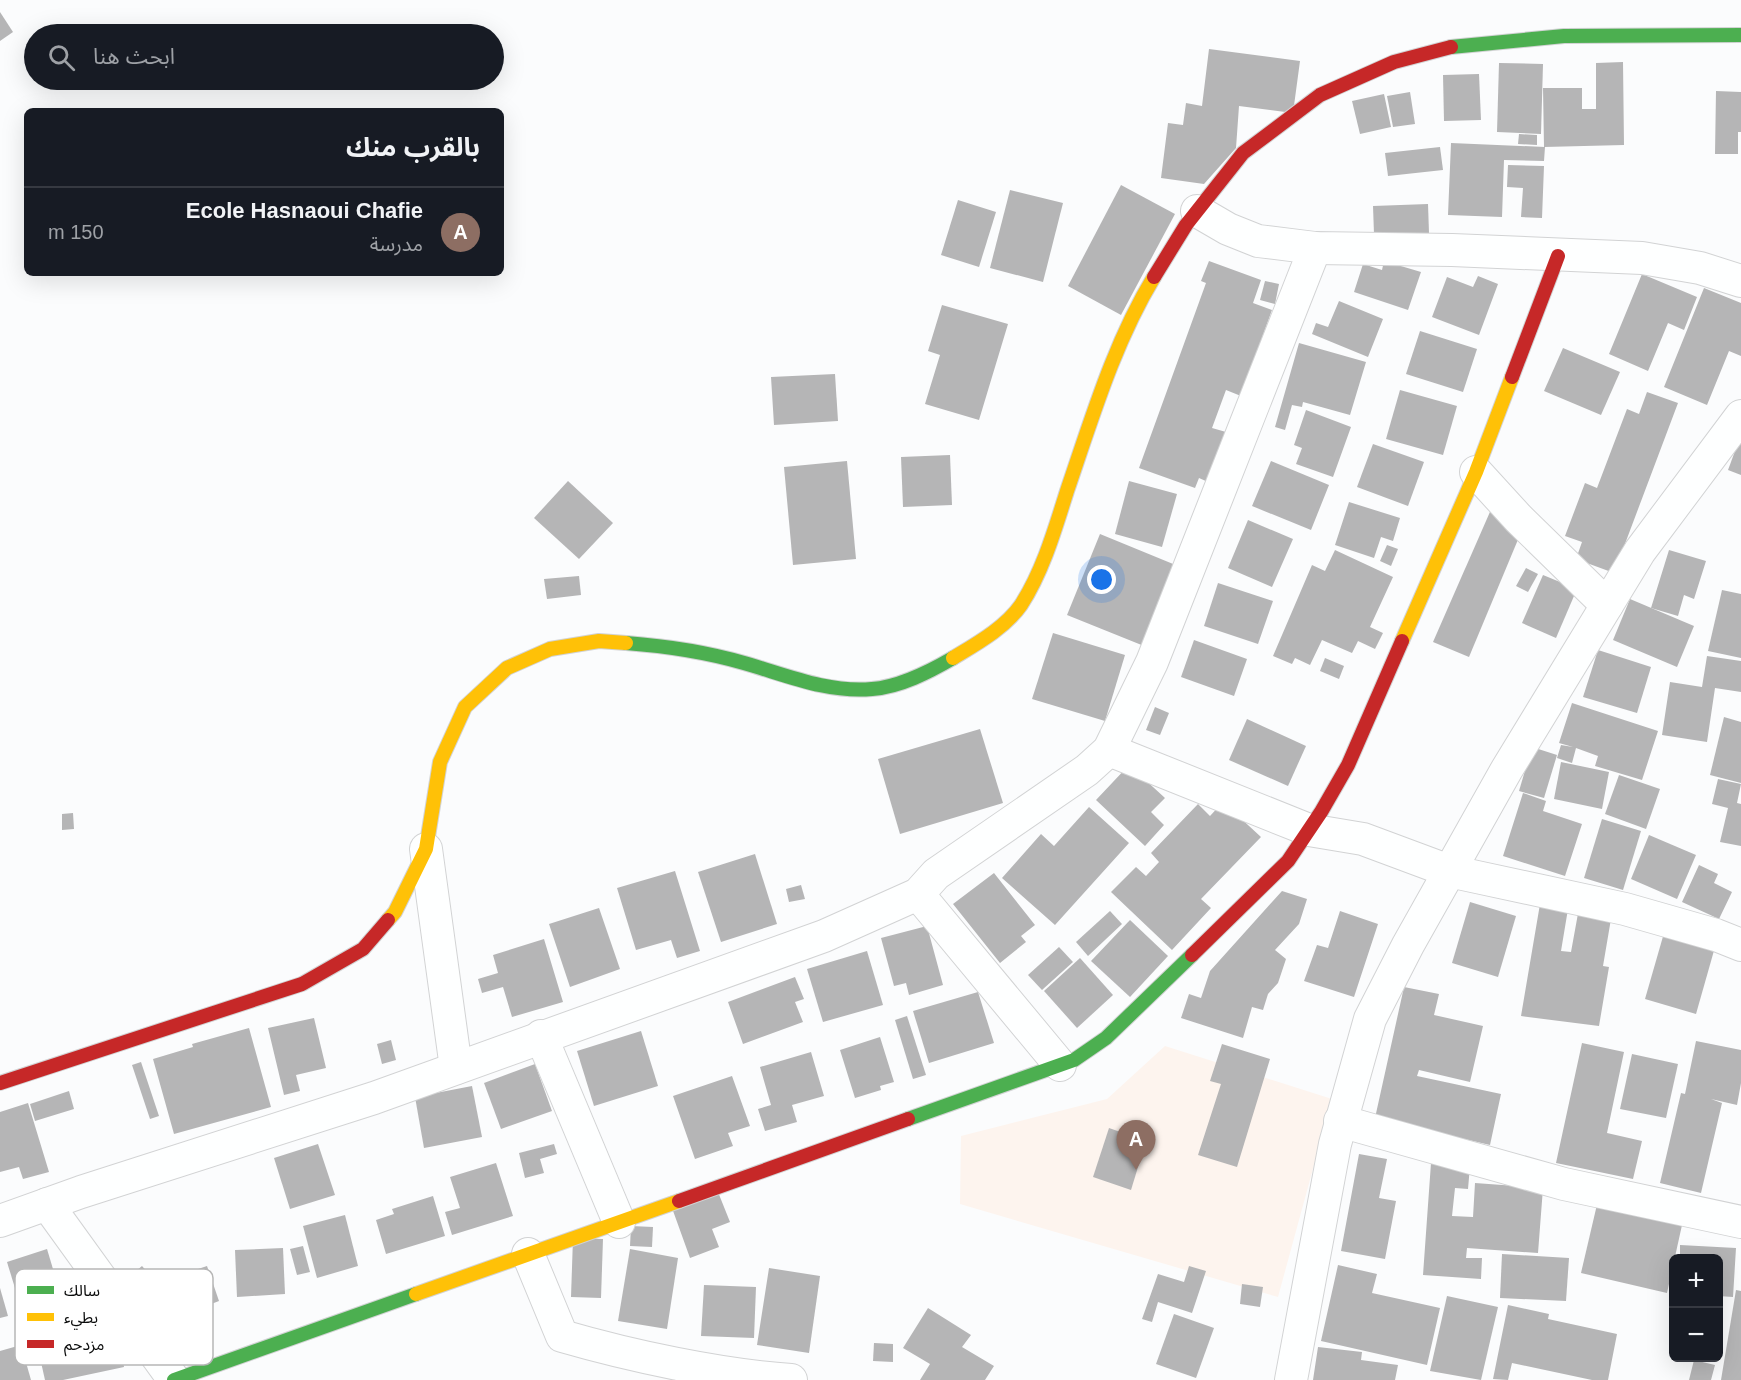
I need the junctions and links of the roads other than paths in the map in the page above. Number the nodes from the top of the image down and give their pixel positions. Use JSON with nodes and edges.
{"nodes":[{"id":1,"x":1741,"y":35,"type":"edge"},
{"id":2,"x":1197,"y":211,"type":"junction"},
{"id":3,"x":1315,"y":248,"type":"junction"},
{"id":4,"x":1558,"y":256,"type":"junction"},
{"id":5,"x":1741,"y":281,"type":"edge"},
{"id":6,"x":1741,"y":416,"type":"edge"},
{"id":7,"x":1476,"y":472,"type":"junction"},
{"id":8,"x":1607,"y":605,"type":"junction"},
{"id":9,"x":1108,"y":750,"type":"junction"},
{"id":10,"x":1309,"y":830,"type":"junction"},
{"id":11,"x":426,"y":849,"type":"junction"},
{"id":12,"x":1449,"y":871,"type":"junction"},
{"id":13,"x":918,"y":894,"type":"junction"},
{"id":14,"x":1741,"y":945,"type":"edge"},
{"id":15,"x":541,"y":1036,"type":"junction"},
{"id":16,"x":1060,"y":1065,"type":"junction"},
{"id":17,"x":456,"y":1068,"type":"junction"},
{"id":18,"x":0,"y":1083,"type":"edge"},
{"id":19,"x":1340,"y":1121,"type":"junction"},
{"id":20,"x":47,"y":1204,"type":"junction"},
{"id":21,"x":0,"y":1221,"type":"edge"},
{"id":22,"x":618,"y":1222,"type":"junction"},
{"id":23,"x":1741,"y":1222,"type":"edge"},
{"id":24,"x":528,"y":1254,"type":"junction"},
{"id":25,"x":94,"y":1269,"type":"edge"},
{"id":26,"x":163,"y":1365,"type":"edge"},
{"id":27,"x":760,"y":1379,"type":"edge"},
{"id":28,"x":174,"y":1380,"type":"edge"},
{"id":29,"x":791,"y":1380,"type":"edge"},
{"id":30,"x":1291,"y":1380,"type":"edge"}],
"edges":[{"from":1,"to":2,"type":"street"},
{"from":2,"to":3,"type":"street"},
{"from":2,"to":11,"type":"street"},
{"from":3,"to":4,"type":"street"},
{"from":3,"to":9,"type":"street"},
{"from":4,"to":5,"type":"street"},
{"from":4,"to":7,"type":"street"},
{"from":6,"to":8,"type":"street"},
{"from":7,"to":8,"type":"street"},
{"from":7,"to":10,"type":"street"},
{"from":8,"to":12,"type":"street"},
{"from":9,"to":10,"type":"street"},
{"from":9,"to":13,"type":"street"},
{"from":10,"to":12,"type":"street"},
{"from":10,"to":16,"type":"street"},
{"from":11,"to":17,"type":"street"},
{"from":11,"to":18,"type":"street"},
{"from":12,"to":14,"type":"street"},
{"from":12,"to":19,"type":"street"},
{"from":13,"to":15,"type":"street"},
{"from":13,"to":16,"type":"street"},
{"from":15,"to":17,"type":"street"},
{"from":15,"to":22,"type":"street"},
{"from":16,"to":22,"type":"street"},
{"from":17,"to":20,"type":"street"},
{"from":19,"to":23,"type":"street"},
{"from":19,"to":30,"type":"street"},
{"from":20,"to":21,"type":"street"},
{"from":20,"to":25,"type":"street"},
{"from":22,"to":24,"type":"street"},
{"from":24,"to":27,"type":"street"},
{"from":24,"to":28,"type":"street"},
{"from":26,"to":28,"type":"street"},
{"from":27,"to":29,"type":"street"}]}
